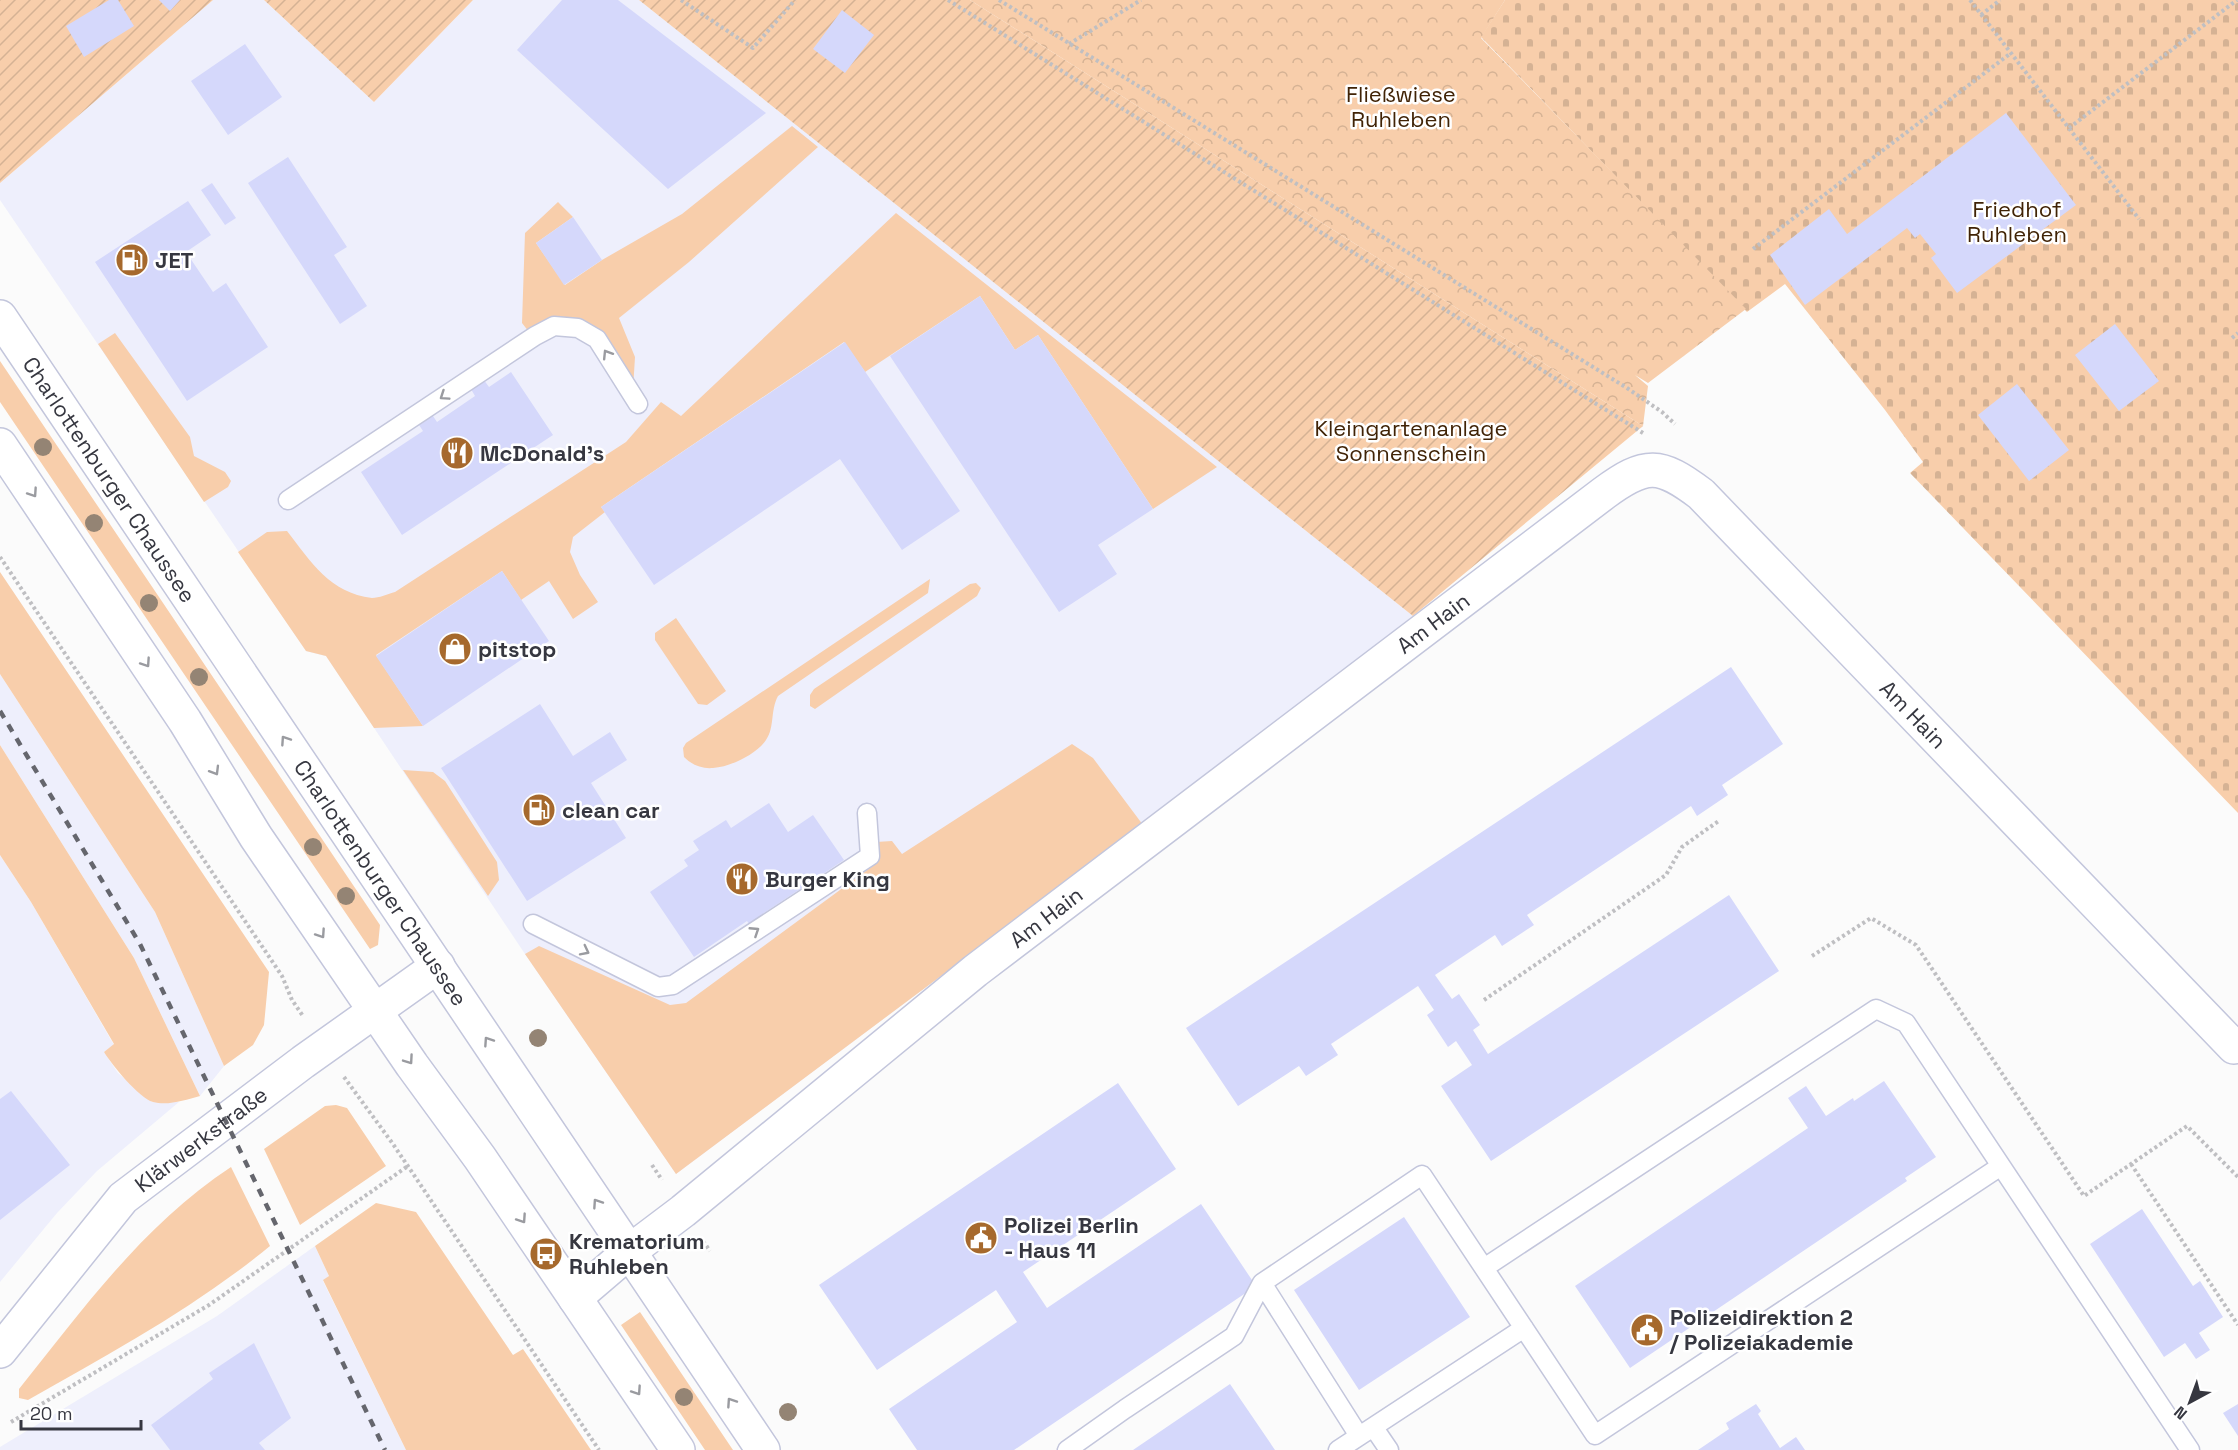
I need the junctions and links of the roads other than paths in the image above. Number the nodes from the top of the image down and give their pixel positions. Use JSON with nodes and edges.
{"nodes":[{"id":1,"x":0,"y":316,"type":"edge"},
{"id":2,"x":638,"y":404,"type":"dead end"},
{"id":3,"x":0,"y":445,"type":"edge"},
{"id":4,"x":288,"y":500,"type":"dead end"},
{"id":5,"x":867,"y":813,"type":"dead end"},
{"id":6,"x":533,"y":924,"type":"dead end"},
{"id":7,"x":438,"y":966,"type":"junction"},
{"id":8,"x":375,"y":1012,"type":"junction"},
{"id":9,"x":2234,"y":1047,"type":"dead end"},
{"id":10,"x":2001,"y":1166,"type":"junction"},
{"id":11,"x":630,"y":1251,"type":"junction"},
{"id":12,"x":1484,"y":1268,"type":"junction"},
{"id":13,"x":1262,"y":1284,"type":"junction"},
{"id":14,"x":575,"y":1298,"type":"junction"},
{"id":15,"x":1524,"y":1328,"type":"junction"},
{"id":16,"x":0,"y":1351,"type":"edge"},
{"id":17,"x":1366,"y":1432,"type":"junction"},
{"id":18,"x":678,"y":1450,"type":"edge"},
{"id":19,"x":763,"y":1450,"type":"edge"},
{"id":20,"x":1067,"y":1450,"type":"edge"},
{"id":21,"x":1338,"y":1450,"type":"edge"},
{"id":22,"x":1389,"y":1450,"type":"edge"},
{"id":23,"x":2190,"y":1450,"type":"edge"}],
"edges":[{"from":7,"to":1,"type":"street","name":"Charlottenburger Chaussee","one_way":true},
{"from":2,"to":4,"type":"lane","one_way":true},
{"from":3,"to":8,"type":"street","one_way":true},
{"from":6,"to":5,"type":"lane","one_way":true},
{"from":7,"to":8,"type":"street","name":"Klärwerkstraße"},
{"from":11,"to":7,"type":"street","name":"Charlottenburger Chaussee","one_way":true},
{"from":8,"to":14,"type":"street","one_way":true},
{"from":8,"to":16,"type":"street","name":"Klärwerkstraße"},
{"from":9,"to":11,"type":"street","name":"Am Hain"},
{"from":10,"to":12,"type":"lane"},
{"from":10,"to":15,"type":"lane"},
{"from":10,"to":23,"type":"lane"},
{"from":11,"to":14,"type":"street","name":"Am Hain"},
{"from":19,"to":11,"type":"street","name":"Charlottenburger Chaussee","one_way":true},
{"from":12,"to":13,"type":"lane"},
{"from":12,"to":15,"type":"lane"},
{"from":13,"to":17,"type":"lane"},
{"from":13,"to":20,"type":"lane"},
{"from":14,"to":18,"type":"street","one_way":true},
{"from":15,"to":17,"type":"lane"},
{"from":17,"to":21,"type":"lane"},
{"from":17,"to":22,"type":"lane"}]}
